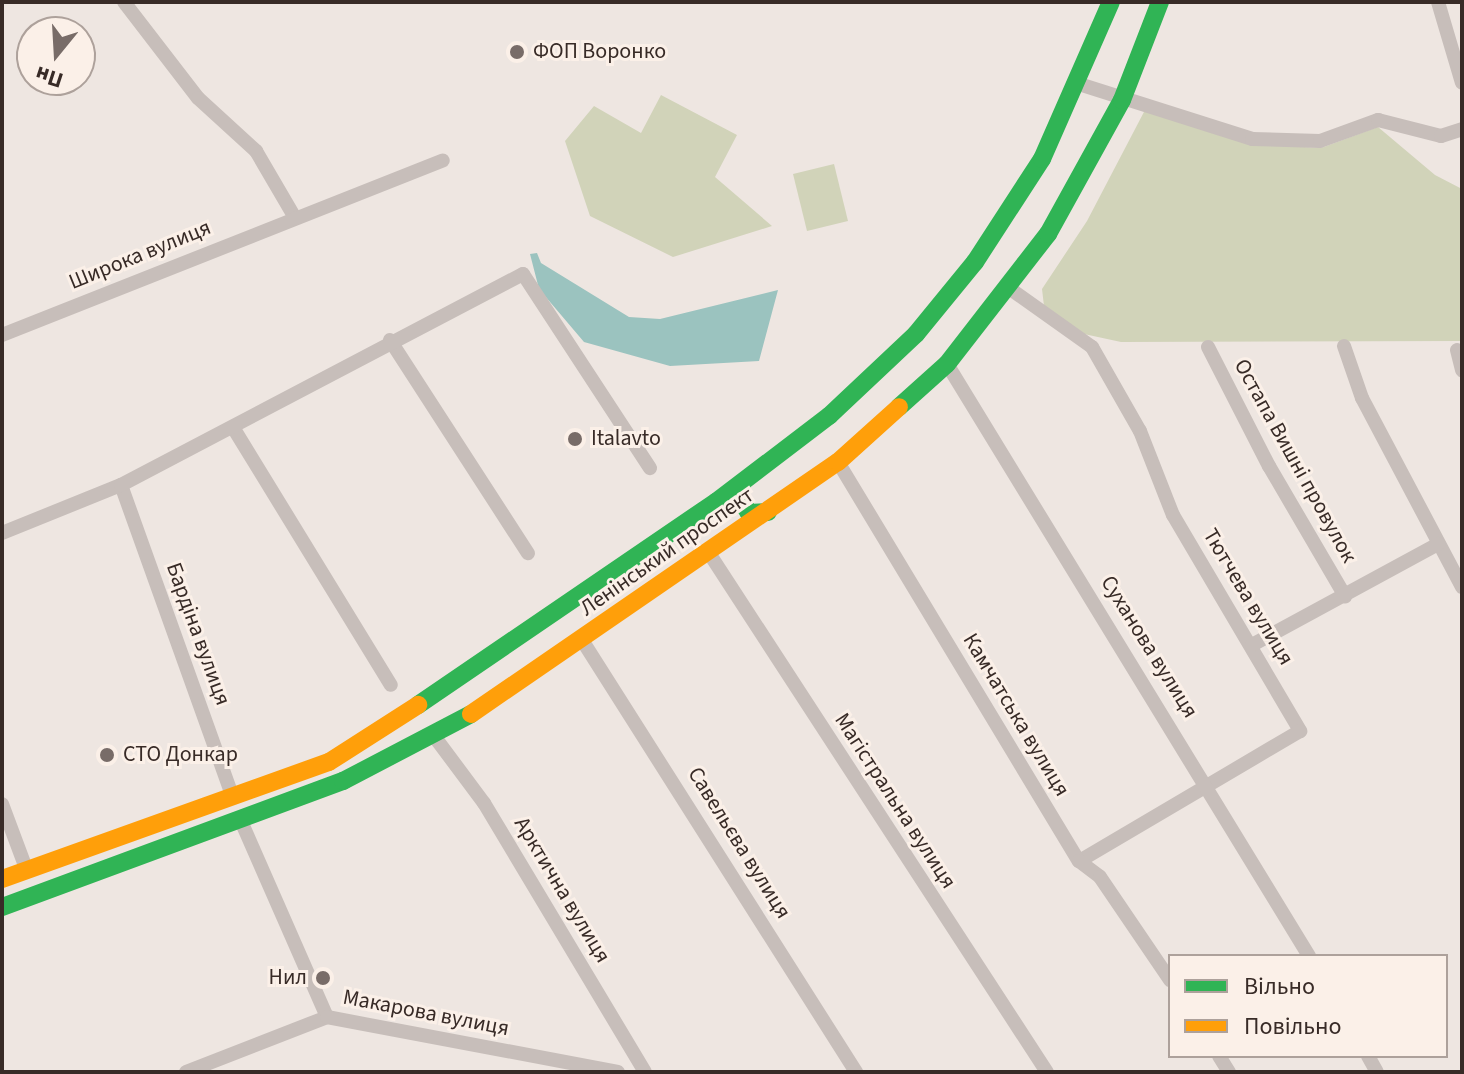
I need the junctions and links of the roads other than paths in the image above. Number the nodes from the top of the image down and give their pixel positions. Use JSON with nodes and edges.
{"nodes":[{"id":1,"x":124,"y":2,"type":"edge"},
{"id":2,"x":1111,"y":2,"type":"edge"},
{"id":3,"x":1160,"y":2,"type":"edge"},
{"id":4,"x":1438,"y":2,"type":"edge"},
{"id":5,"x":1462,"y":83,"type":"edge"},
{"id":6,"x":1079,"y":84,"type":"junction"},
{"id":7,"x":1122,"y":100,"type":"junction"},
{"id":8,"x":1462,"y":129,"type":"edge"},
{"id":9,"x":443,"y":160,"type":"dead end"},
{"id":10,"x":294,"y":216,"type":"junction"},
{"id":11,"x":1009,"y":288,"type":"junction"},
{"id":12,"x":2,"y":335,"type":"edge"},
{"id":13,"x":390,"y":340,"type":"junction"},
{"id":14,"x":1344,"y":346,"type":"dead end"},
{"id":15,"x":1208,"y":347,"type":"dead end"},
{"id":16,"x":1457,"y":350,"type":"dead end"},
{"id":17,"x":947,"y":364,"type":"junction"},
{"id":18,"x":1462,"y":370,"type":"edge"},
{"id":19,"x":234,"y":429,"type":"junction"},
{"id":20,"x":838,"y":462,"type":"junction"},
{"id":21,"x":650,"y":468,"type":"dead end"},
{"id":22,"x":742,"y":483,"type":"junction"},
{"id":23,"x":121,"y":485,"type":"junction"},
{"id":24,"x":716,"y":502,"type":"junction"},
{"id":25,"x":768,"y":512,"type":"junction"},
{"id":26,"x":2,"y":533,"type":"edge"},
{"id":27,"x":729,"y":539,"type":"junction"},
{"id":28,"x":1438,"y":544,"type":"junction"},
{"id":29,"x":528,"y":553,"type":"dead end"},
{"id":30,"x":709,"y":553,"type":"junction"},
{"id":31,"x":1462,"y":587,"type":"edge"},
{"id":32,"x":1345,"y":596,"type":"junction"},
{"id":33,"x":582,"y":640,"type":"junction"},
{"id":34,"x":1252,"y":645,"type":"junction"},
{"id":35,"x":391,"y":685,"type":"dead end"},
{"id":36,"x":434,"y":736,"type":"junction"},
{"id":37,"x":1209,"y":786,"type":"junction"},
{"id":38,"x":233,"y":797,"type":"junction"},
{"id":39,"x":2,"y":804,"type":"edge"},
{"id":40,"x":241,"y":821,"type":"junction"},
{"id":41,"x":1079,"y":861,"type":"junction"},
{"id":42,"x":27,"y":871,"type":"junction"},
{"id":43,"x":2,"y":879,"type":"edge"},
{"id":44,"x":2,"y":907,"type":"edge"},
{"id":45,"x":1308,"y":954,"type":"edge"},
{"id":46,"x":1168,"y":977,"type":"edge"},
{"id":47,"x":327,"y":1017,"type":"junction"},
{"id":48,"x":186,"y":1072,"type":"edge"},
{"id":49,"x":618,"y":1072,"type":"edge"},
{"id":50,"x":645,"y":1072,"type":"edge"},
{"id":51,"x":856,"y":1072,"type":"edge"},
{"id":52,"x":1047,"y":1072,"type":"edge"}],
"edges":[{"from":1,"to":10,"type":"street"},
{"from":2,"to":6,"type":"main road","name":"Ленінський проспект"},
{"from":3,"to":7,"type":"main road","name":"Ленінський проспект"},
{"from":4,"to":5,"type":"street"},
{"from":6,"to":7,"type":"street"},
{"from":6,"to":22,"type":"main road","name":"Ленінський проспект"},
{"from":7,"to":8,"type":"street"},
{"from":7,"to":11,"type":"main road","name":"Ленінський проспект"},
{"from":9,"to":10,"type":"street","name":"Широка вулиця"},
{"from":10,"to":12,"type":"street","name":"Широка вулиця"},
{"from":11,"to":17,"type":"main road","name":"Ленінський проспект"},
{"from":11,"to":34,"type":"street","name":"Тютчева вулиця"},
{"from":13,"to":19,"type":"street"},
{"from":13,"to":21,"type":"street"},
{"from":13,"to":29,"type":"street"},
{"from":14,"to":28,"type":"street"},
{"from":15,"to":32,"type":"street","name":"Остапа Вишні провулок"},
{"from":16,"to":18,"type":"street"},
{"from":17,"to":20,"type":"main road","name":"Ленінський проспект"},
{"from":17,"to":37,"type":"street","name":"Суханова вулиця"},
{"from":19,"to":23,"type":"street"},
{"from":19,"to":35,"type":"street"},
{"from":20,"to":25,"type":"main road","name":"Ленінський проспект"},
{"from":20,"to":41,"type":"street","name":"Камчатська вулиця"},
{"from":22,"to":24,"type":"main road","name":"Ленінський проспект"},
{"from":22,"to":25,"type":"main road"},
{"from":23,"to":26,"type":"street"},
{"from":23,"to":38,"type":"street","name":"Бардіна вулиця"},
{"from":24,"to":27,"type":"main road"},
{"from":24,"to":38,"type":"main road","name":"Ленінський проспект"},
{"from":25,"to":27,"type":"main road","name":"Ленінський проспект"},
{"from":27,"to":30,"type":"main road","name":"Ленінський проспект"},
{"from":28,"to":31,"type":"street"},
{"from":28,"to":32,"type":"street","name":"Остапа Вишні провулок"},
{"from":30,"to":33,"type":"main road","name":"Ленінський проспект"},
{"from":30,"to":52,"type":"street","name":"Магістральна вулиця"},
{"from":32,"to":34,"type":"street","name":"Остапа Вишні провулок"},
{"from":33,"to":36,"type":"main road","name":"Ленінський проспект"},
{"from":33,"to":51,"type":"street","name":"Савельєва вулиця"},
{"from":34,"to":37,"type":"street","name":"Тютчева вулиця"},
{"from":36,"to":40,"type":"main road","name":"Ленінський проспект"},
{"from":36,"to":50,"type":"street","name":"Арктична вулиця"},
{"from":37,"to":41,"type":"street","name":"Тютчева вулиця"},
{"from":37,"to":45,"type":"street","name":"Суханова вулиця"},
{"from":38,"to":42,"type":"main road","name":"Ленінський проспект"},
{"from":39,"to":42,"type":"street"},
{"from":40,"to":44,"type":"main road","name":"Ленінський проспект"},
{"from":40,"to":47,"type":"street"},
{"from":41,"to":46,"type":"street","name":"Камчатська вулиця"},
{"from":42,"to":43,"type":"main road","name":"Ленінський проспект"},
{"from":47,"to":48,"type":"street","name":"Макарова вулиця"},
{"from":47,"to":49,"type":"street","name":"Макарова вулиця"}]}
